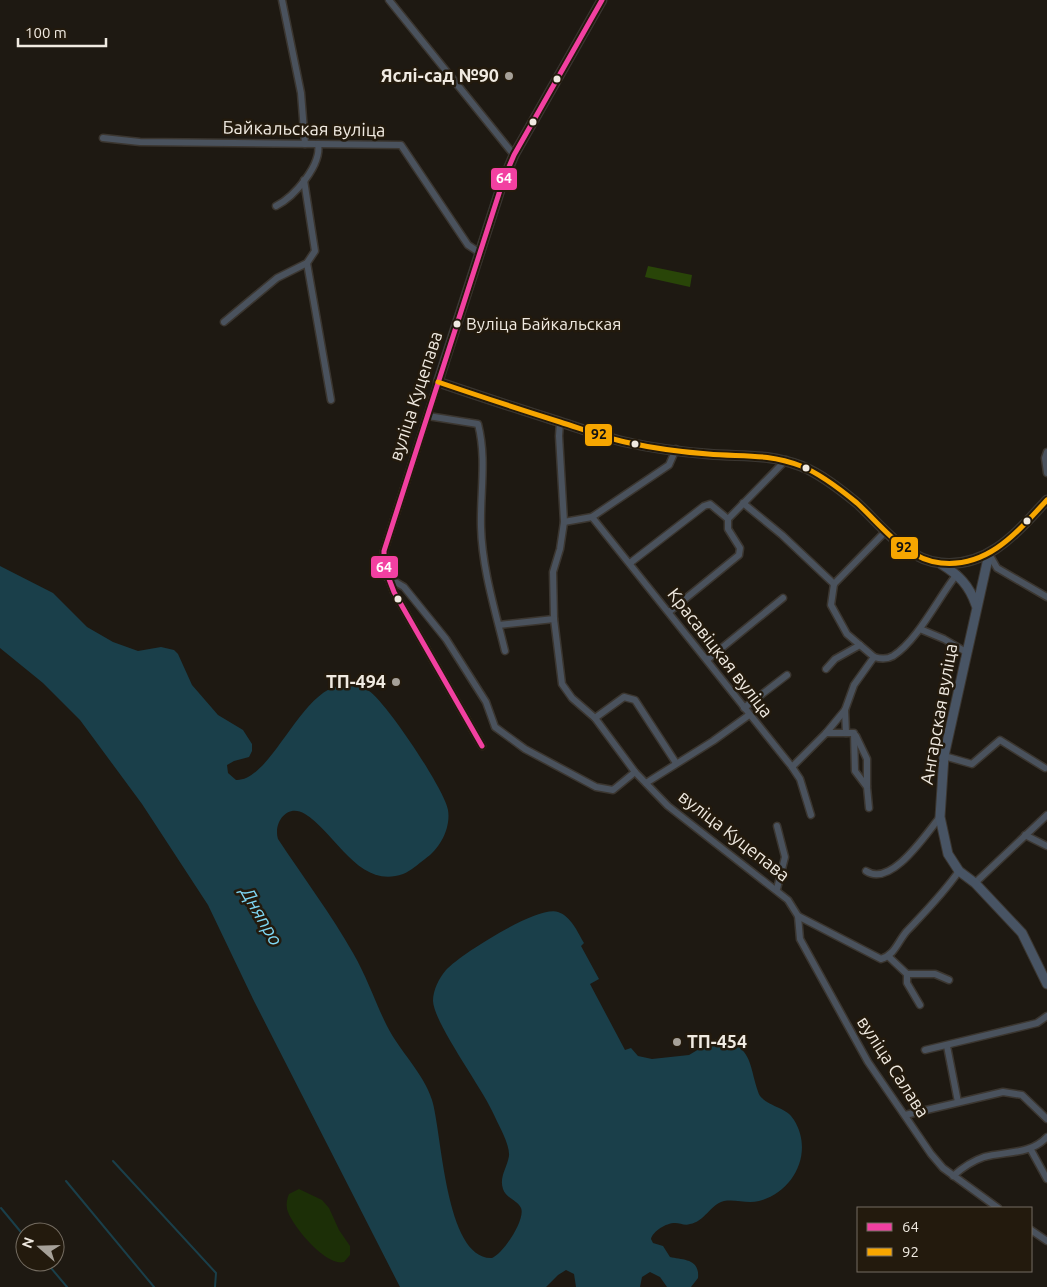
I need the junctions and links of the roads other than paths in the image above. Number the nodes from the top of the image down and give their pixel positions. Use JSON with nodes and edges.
{"nodes":[{"id":1,"x":282,"y":0,"type":"edge"},
{"id":2,"x":389,"y":0,"type":"edge"},
{"id":3,"x":602,"y":0,"type":"edge"},
{"id":4,"x":103,"y":138,"type":"dead end"},
{"id":5,"x":305,"y":144,"type":"junction"},
{"id":6,"x":318,"y":144,"type":"junction"},
{"id":7,"x":514,"y":155,"type":"junction"},
{"id":8,"x":304,"y":180,"type":"junction"},
{"id":9,"x":276,"y":206,"type":"dead end"},
{"id":10,"x":480,"y":253,"type":"junction"},
{"id":11,"x":307,"y":263,"type":"junction"},
{"id":12,"x":224,"y":322,"type":"dead end"},
{"id":13,"x":438,"y":382,"type":"junction"},
{"id":14,"x":330,"y":400,"type":"dead end"},
{"id":15,"x":428,"y":416,"type":"junction"},
{"id":16,"x":560,"y":422,"type":"junction"},
{"id":17,"x":676,"y":449,"type":"junction"},
{"id":18,"x":1047,"y":452,"type":"edge"},
{"id":19,"x":786,"y":460,"type":"junction"},
{"id":20,"x":1047,"y":473,"type":"edge"},
{"id":21,"x":1047,"y":500,"type":"edge"},
{"id":22,"x":743,"y":503,"type":"junction"},
{"id":23,"x":592,"y":517,"type":"junction"},
{"id":24,"x":728,"y":519,"type":"junction"},
{"id":25,"x":564,"y":522,"type":"junction"},
{"id":26,"x":886,"y":532,"type":"junction"},
{"id":27,"x":989,"y":554,"type":"junction"},
{"id":28,"x":630,"y":563,"type":"junction"},
{"id":29,"x":941,"y":564,"type":"junction"},
{"id":30,"x":957,"y":574,"type":"junction"},
{"id":31,"x":387,"y":576,"type":"junction"},
{"id":32,"x":834,"y":584,"type":"junction"},
{"id":33,"x":1047,"y":597,"type":"edge"},
{"id":34,"x":783,"y":598,"type":"dead end"},
{"id":35,"x":976,"y":605,"type":"junction"},
{"id":36,"x":669,"y":612,"type":"junction"},
{"id":37,"x":554,"y":619,"type":"junction"},
{"id":38,"x":499,"y":625,"type":"junction"},
{"id":39,"x":920,"y":629,"type":"junction"},
{"id":40,"x":860,"y":645,"type":"junction"},
{"id":41,"x":505,"y":651,"type":"dead end"},
{"id":42,"x":966,"y":652,"type":"junction"},
{"id":43,"x":874,"y":656,"type":"junction"},
{"id":44,"x":707,"y":660,"type":"junction"},
{"id":45,"x":826,"y":669,"type":"dead end"},
{"id":46,"x":787,"y":675,"type":"dead end"},
{"id":47,"x":744,"y":708,"type":"junction"},
{"id":48,"x":846,"y":710,"type":"junction"},
{"id":49,"x":749,"y":715,"type":"junction"},
{"id":50,"x":595,"y":718,"type":"junction"},
{"id":51,"x":826,"y":733,"type":"junction"},
{"id":52,"x":846,"y":733,"type":"junction"},
{"id":53,"x":854,"y":733,"type":"junction"},
{"id":54,"x":482,"y":746,"type":"dead end"},
{"id":55,"x":944,"y":756,"type":"junction"},
{"id":56,"x":676,"y":764,"type":"junction"},
{"id":57,"x":792,"y":767,"type":"junction"},
{"id":58,"x":1045,"y":768,"type":"dead end"},
{"id":59,"x":635,"y":772,"type":"junction"},
{"id":60,"x":646,"y":783,"type":"junction"},
{"id":61,"x":867,"y":787,"type":"junction"},
{"id":62,"x":870,"y":808,"type":"dead end"},
{"id":63,"x":811,"y":815,"type":"dead end"},
{"id":64,"x":1047,"y":815,"type":"edge"},
{"id":65,"x":940,"y":817,"type":"junction"},
{"id":66,"x":777,"y":826,"type":"dead end"},
{"id":67,"x":1025,"y":835,"type":"junction"},
{"id":68,"x":1047,"y":846,"type":"edge"},
{"id":69,"x":866,"y":871,"type":"dead end"},
{"id":70,"x":959,"y":871,"type":"junction"},
{"id":71,"x":975,"y":883,"type":"junction"},
{"id":72,"x":777,"y":890,"type":"junction"},
{"id":73,"x":798,"y":916,"type":"junction"},
{"id":74,"x":889,"y":957,"type":"junction"},
{"id":75,"x":907,"y":974,"type":"junction"},
{"id":76,"x":949,"y":980,"type":"dead end"},
{"id":77,"x":1047,"y":984,"type":"edge"},
{"id":78,"x":920,"y":1005,"type":"dead end"},
{"id":79,"x":1047,"y":1016,"type":"edge"},
{"id":80,"x":947,"y":1046,"type":"junction"},
{"id":81,"x":925,"y":1050,"type":"dead end"},
{"id":82,"x":958,"y":1102,"type":"junction"},
{"id":83,"x":905,"y":1115,"type":"junction"},
{"id":84,"x":1047,"y":1119,"type":"edge"},
{"id":85,"x":1047,"y":1138,"type":"edge"},
{"id":86,"x":1031,"y":1150,"type":"junction"},
{"id":87,"x":953,"y":1176,"type":"junction"},
{"id":88,"x":1047,"y":1179,"type":"edge"},
{"id":89,"x":997,"y":1207,"type":"edge"},
{"id":90,"x":1032,"y":1231,"type":"edge"},
{"id":91,"x":1047,"y":1241,"type":"edge"}],
"edges":[{"from":1,"to":5,"type":"street"},
{"from":2,"to":7,"type":"street"},
{"from":3,"to":7,"type":"main road","name":"вуліца Куцепава"},
{"from":4,"to":5,"type":"street","name":"Байкальская вуліца"},
{"from":5,"to":6,"type":"street","name":"Байкальская вуліца"},
{"from":6,"to":8,"type":"street"},
{"from":6,"to":10,"type":"street","name":"Байкальская вуліца"},
{"from":7,"to":10,"type":"main road","name":"вуліца Куцепава"},
{"from":8,"to":9,"type":"street"},
{"from":8,"to":11,"type":"street"},
{"from":10,"to":13,"type":"main road","name":"вуліца Куцепава"},
{"from":11,"to":12,"type":"street"},
{"from":11,"to":14,"type":"street"},
{"from":13,"to":15,"type":"street","name":"вуліца Куцепава"},
{"from":13,"to":16,"type":"main road"},
{"from":15,"to":31,"type":"street","name":"вуліца Куцепава"},
{"from":15,"to":38,"type":"street"},
{"from":16,"to":17,"type":"main road"},
{"from":16,"to":25,"type":"street"},
{"from":17,"to":19,"type":"main road"},
{"from":17,"to":23,"type":"street"},
{"from":18,"to":20,"type":"street"},
{"from":19,"to":22,"type":"street"},
{"from":19,"to":26,"type":"main road"},
{"from":21,"to":27,"type":"main road"},
{"from":22,"to":24,"type":"street"},
{"from":22,"to":32,"type":"street"},
{"from":23,"to":25,"type":"street"},
{"from":23,"to":28,"type":"street","name":"Красавіцкая вуліца"},
{"from":24,"to":28,"type":"street"},
{"from":24,"to":36,"type":"street"},
{"from":25,"to":37,"type":"street"},
{"from":26,"to":29,"type":"main road"},
{"from":26,"to":32,"type":"street"},
{"from":27,"to":29,"type":"main road"},
{"from":27,"to":33,"type":"street"},
{"from":27,"to":35,"type":"main road","name":"Ангарская вуліца"},
{"from":28,"to":36,"type":"street","name":"Красавіцкая вуліца"},
{"from":29,"to":30,"type":"main road"},
{"from":30,"to":35,"type":"main road"},
{"from":30,"to":39,"type":"street"},
{"from":31,"to":54,"type":"street","name":"вуліца Куцепава"},
{"from":31,"to":59,"type":"street"},
{"from":32,"to":40,"type":"street"},
{"from":34,"to":44,"type":"street"},
{"from":35,"to":42,"type":"main road","name":"Ангарская вуліца"},
{"from":36,"to":44,"type":"street","name":"Красавіцкая вуліца"},
{"from":37,"to":38,"type":"street"},
{"from":37,"to":50,"type":"street"},
{"from":38,"to":41,"type":"street"},
{"from":39,"to":42,"type":"street"},
{"from":39,"to":43,"type":"street"},
{"from":40,"to":43,"type":"street"},
{"from":40,"to":45,"type":"street"},
{"from":42,"to":55,"type":"main road","name":"Ангарская вуліца"},
{"from":43,"to":48,"type":"street"},
{"from":44,"to":47,"type":"street","name":"Красавіцкая вуліца"},
{"from":46,"to":47,"type":"street"},
{"from":47,"to":49,"type":"street","name":"Красавіцкая вуліца"},
{"from":48,"to":51,"type":"street"},
{"from":48,"to":52,"type":"street"},
{"from":49,"to":56,"type":"street"},
{"from":49,"to":57,"type":"street","name":"Красавіцкая вуліца"},
{"from":50,"to":56,"type":"street"},
{"from":50,"to":59,"type":"street"},
{"from":51,"to":52,"type":"street"},
{"from":51,"to":57,"type":"street"},
{"from":52,"to":53,"type":"street"},
{"from":53,"to":61,"type":"street"},
{"from":53,"to":61,"type":"street"},
{"from":55,"to":58,"type":"street"},
{"from":55,"to":65,"type":"main road","name":"Ангарская вуліца"},
{"from":56,"to":60,"type":"street"},
{"from":57,"to":63,"type":"street","name":"Красавіцкая вуліца"},
{"from":59,"to":60,"type":"street"},
{"from":60,"to":72,"type":"street","name":"вуліца Куцепава"},
{"from":61,"to":62,"type":"street"},
{"from":64,"to":67,"type":"street"},
{"from":65,"to":69,"type":"street"},
{"from":65,"to":70,"type":"main road","name":"Ангарская вуліца"},
{"from":66,"to":72,"type":"street"},
{"from":67,"to":68,"type":"street"},
{"from":67,"to":71,"type":"street"},
{"from":70,"to":71,"type":"main road","name":"Ангарская вуліца"},
{"from":70,"to":74,"type":"street"},
{"from":71,"to":77,"type":"main road","name":"Ангарская вуліца"},
{"from":72,"to":73,"type":"street","name":"вуліца Куцепава"},
{"from":73,"to":74,"type":"street"},
{"from":73,"to":83,"type":"street","name":"вуліца Салава"},
{"from":74,"to":75,"type":"street"},
{"from":75,"to":76,"type":"street"},
{"from":75,"to":78,"type":"street"},
{"from":79,"to":80,"type":"street"},
{"from":80,"to":81,"type":"street"},
{"from":80,"to":82,"type":"street"},
{"from":82,"to":83,"type":"street"},
{"from":82,"to":84,"type":"street"},
{"from":83,"to":87,"type":"street","name":"вуліца Салава"},
{"from":85,"to":86,"type":"street"},
{"from":86,"to":87,"type":"street"},
{"from":86,"to":88,"type":"street"},
{"from":87,"to":89,"type":"street","name":"вуліца Салава"},
{"from":90,"to":91,"type":"street"}]}
